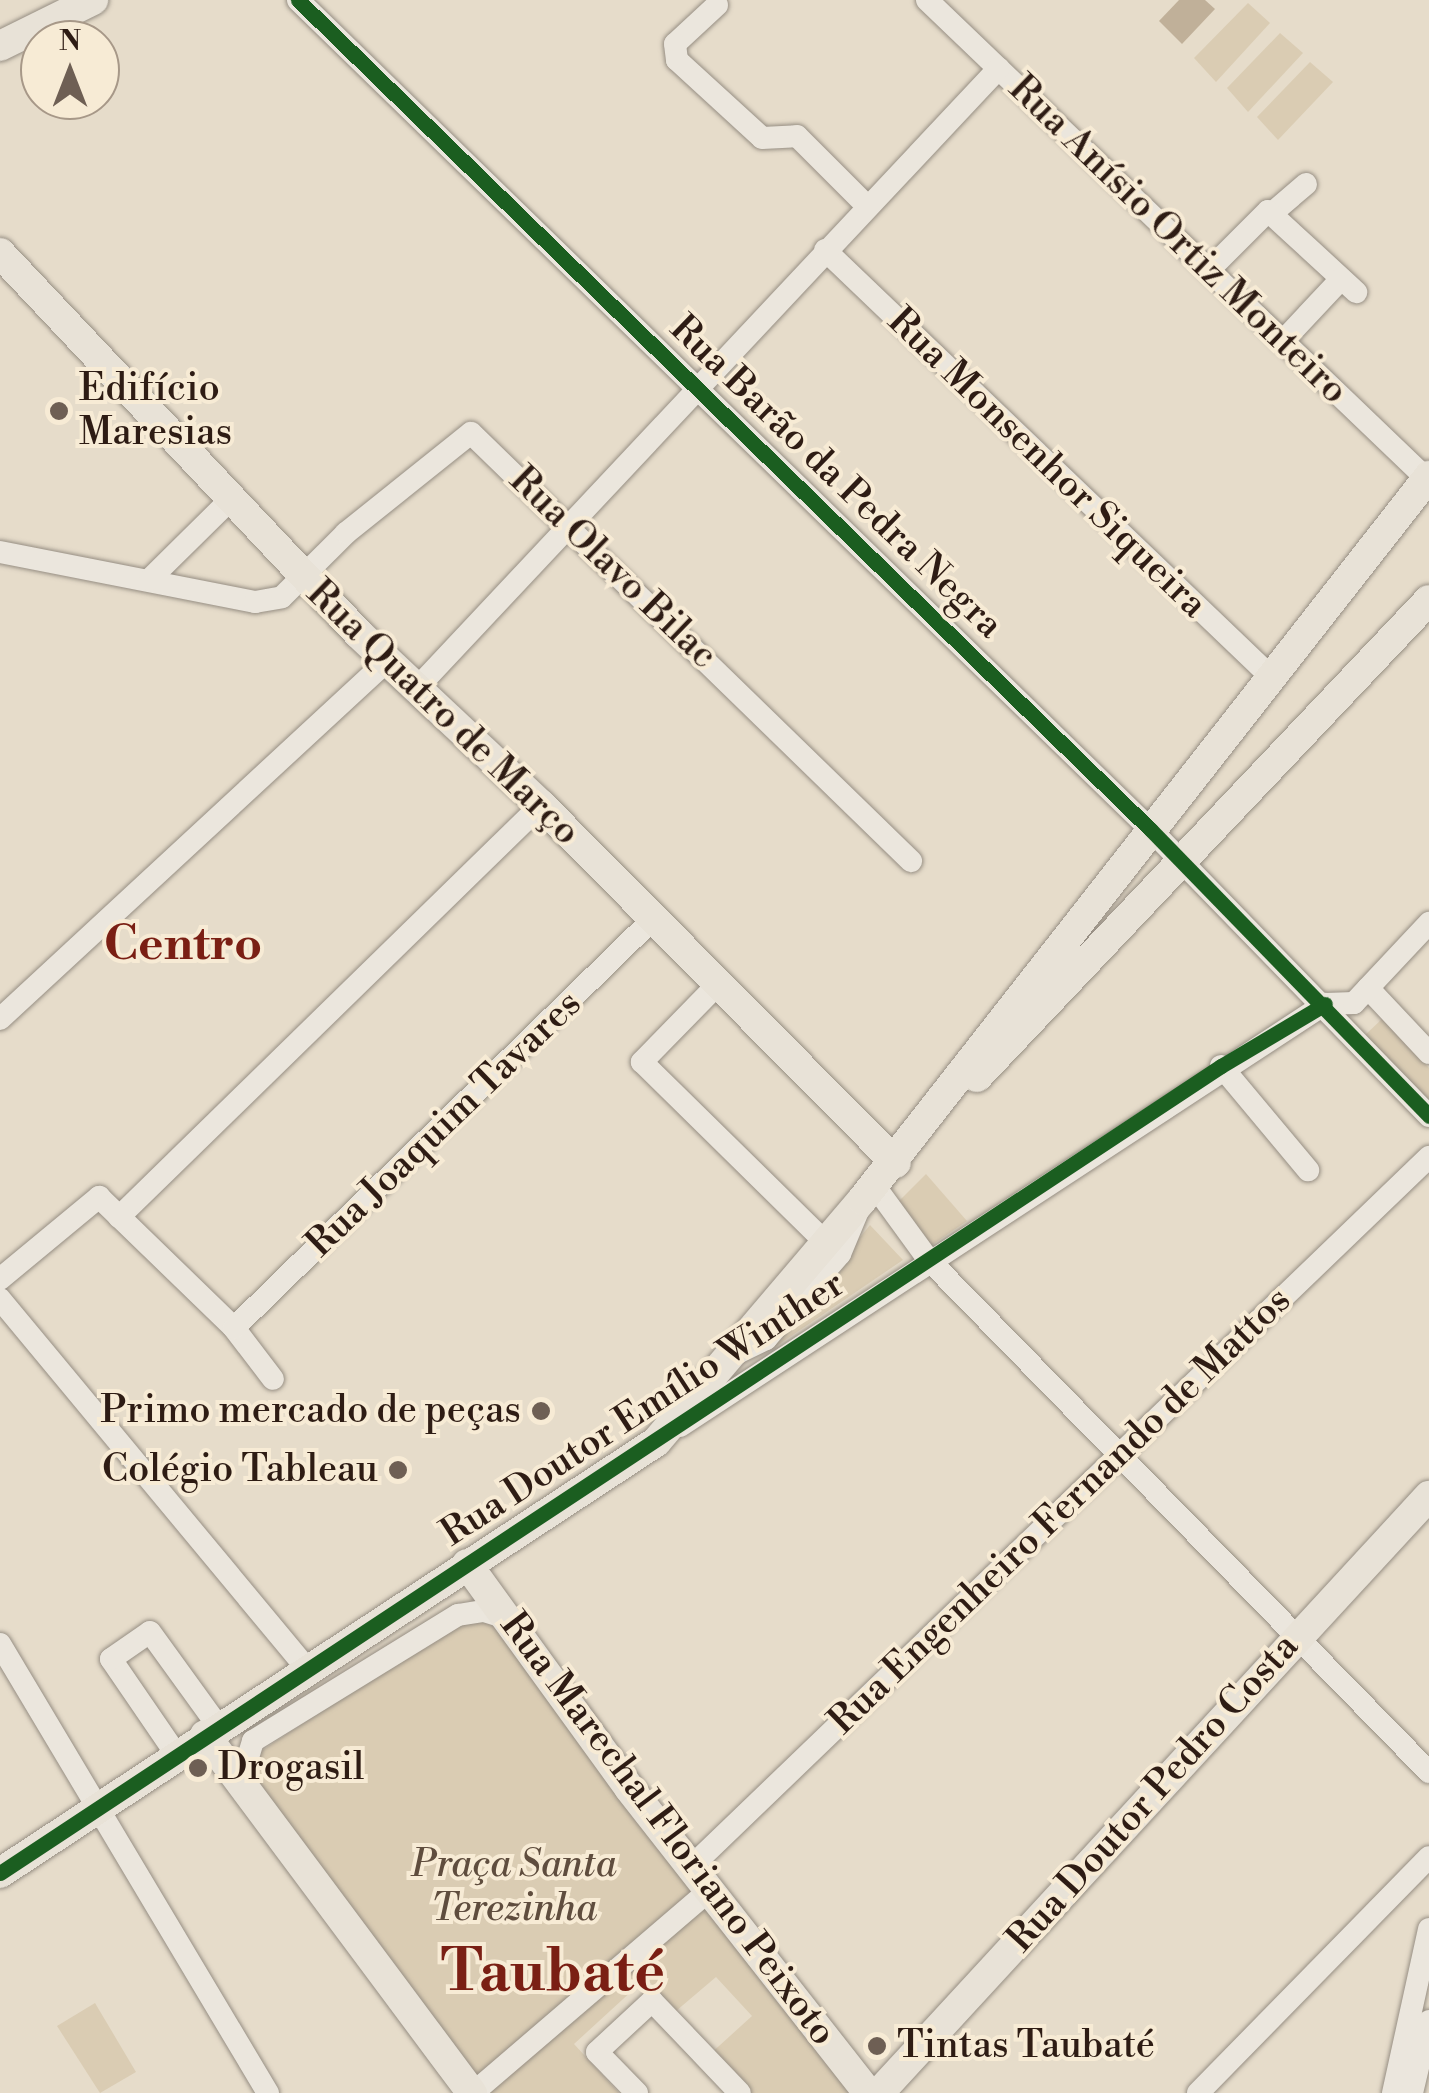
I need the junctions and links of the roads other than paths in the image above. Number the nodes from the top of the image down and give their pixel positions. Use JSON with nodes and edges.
{"nodes":[{"id":1,"x":93,"y":0,"type":"edge"},
{"id":2,"x":298,"y":0,"type":"edge"},
{"id":3,"x":927,"y":0,"type":"edge"},
{"id":4,"x":718,"y":5,"type":"dead end"},
{"id":5,"x":0,"y":46,"type":"edge"},
{"id":6,"x":998,"y":68,"type":"junction"},
{"id":7,"x":1306,"y":184,"type":"dead end"},
{"id":8,"x":867,"y":206,"type":"junction"},
{"id":9,"x":1272,"y":214,"type":"junction"},
{"id":10,"x":824,"y":250,"type":"junction"},
{"id":11,"x":0,"y":253,"type":"edge"},
{"id":12,"x":1209,"y":270,"type":"junction"},
{"id":13,"x":1283,"y":341,"type":"junction"},
{"id":14,"x":698,"y":388,"type":"junction"},
{"id":15,"x":1428,"y":479,"type":"edge"},
{"id":16,"x":231,"y":499,"type":"junction"},
{"id":17,"x":572,"y":524,"type":"junction"},
{"id":18,"x":0,"y":552,"type":"edge"},
{"id":19,"x":304,"y":578,"type":"junction"},
{"id":20,"x":150,"y":579,"type":"junction"},
{"id":21,"x":1429,"y":600,"type":"edge"},
{"id":22,"x":387,"y":661,"type":"junction"},
{"id":23,"x":1269,"y":675,"type":"junction"},
{"id":24,"x":417,"y":688,"type":"junction"},
{"id":25,"x":540,"y":805,"type":"junction"},
{"id":26,"x":1151,"y":830,"type":"junction"},
{"id":27,"x":1129,"y":856,"type":"junction"},
{"id":28,"x":911,"y":861,"type":"dead end"},
{"id":29,"x":1181,"y":862,"type":"junction"},
{"id":30,"x":1157,"y":885,"type":"junction"},
{"id":31,"x":653,"y":919,"type":"junction"},
{"id":32,"x":1429,"y":923,"type":"edge"},
{"id":33,"x":720,"y":982,"type":"junction"},
{"id":34,"x":1368,"y":988,"type":"junction"},
{"id":35,"x":1326,"y":1004,"type":"junction"},
{"id":36,"x":1389,"y":1010,"type":"junction"},
{"id":37,"x":0,"y":1019,"type":"edge"},
{"id":38,"x":1356,"y":1036,"type":"junction"},
{"id":39,"x":1429,"y":1052,"type":"edge"},
{"id":40,"x":1221,"y":1066,"type":"junction"},
{"id":41,"x":1429,"y":1116,"type":"edge"},
{"id":42,"x":1429,"y":1157,"type":"edge"},
{"id":43,"x":1308,"y":1170,"type":"dead end"},
{"id":44,"x":882,"y":1175,"type":"junction"},
{"id":45,"x":119,"y":1217,"type":"junction"},
{"id":46,"x":826,"y":1243,"type":"junction"},
{"id":47,"x":928,"y":1259,"type":"junction"},
{"id":48,"x":0,"y":1279,"type":"edge"},
{"id":49,"x":0,"y":1299,"type":"edge"},
{"id":50,"x":234,"y":1328,"type":"junction"},
{"id":51,"x":730,"y":1356,"type":"junction"},
{"id":52,"x":273,"y":1379,"type":"dead end"},
{"id":53,"x":656,"y":1442,"type":"junction"},
{"id":54,"x":1116,"y":1455,"type":"junction"},
{"id":55,"x":1429,"y":1496,"type":"edge"},
{"id":56,"x":467,"y":1564,"type":"junction"},
{"id":57,"x":510,"y":1619,"type":"junction"},
{"id":58,"x":1293,"y":1639,"type":"junction"},
{"id":59,"x":0,"y":1644,"type":"edge"},
{"id":60,"x":306,"y":1667,"type":"junction"},
{"id":61,"x":211,"y":1730,"type":"junction"},
{"id":62,"x":176,"y":1754,"type":"junction"},
{"id":63,"x":1429,"y":1772,"type":"edge"},
{"id":64,"x":240,"y":1784,"type":"junction"},
{"id":65,"x":98,"y":1806,"type":"junction"},
{"id":66,"x":1429,"y":1857,"type":"edge"},
{"id":67,"x":0,"y":1873,"type":"edge"},
{"id":68,"x":701,"y":1878,"type":"junction"},
{"id":69,"x":1429,"y":1929,"type":"edge"},
{"id":70,"x":1423,"y":1987,"type":"edge"},
{"id":71,"x":1429,"y":2021,"type":"edge"},
{"id":72,"x":268,"y":2093,"type":"edge"},
{"id":73,"x":472,"y":2093,"type":"edge"},
{"id":74,"x":636,"y":2093,"type":"edge"},
{"id":75,"x":740,"y":2093,"type":"edge"},
{"id":76,"x":868,"y":2093,"type":"edge"},
{"id":77,"x":880,"y":2093,"type":"edge"},
{"id":78,"x":1198,"y":2093,"type":"edge"},
{"id":79,"x":1392,"y":2093,"type":"edge"},
{"id":80,"x":1412,"y":2093,"type":"edge"}],
"edges":[{"from":1,"to":5,"type":"main road"},
{"from":2,"to":14,"type":"street","name":"Rua Barão da Pedra Negra"},
{"from":3,"to":6,"type":"street","name":"Rua Anísio Ortiz Monteiro"},
{"from":4,"to":8,"type":"street"},
{"from":6,"to":8,"type":"street"},
{"from":6,"to":12,"type":"street","name":"Rua Anísio Ortiz Monteiro"},
{"from":7,"to":9,"type":"street"},
{"from":8,"to":10,"type":"street"},
{"from":9,"to":12,"type":"street"},
{"from":9,"to":13,"type":"street"},
{"from":10,"to":14,"type":"street"},
{"from":10,"to":23,"type":"street","name":"Rua Monsenhor Siqueira"},
{"from":11,"to":16,"type":"main road","name":"Rua Quatro de Março"},
{"from":12,"to":13,"type":"street","name":"Rua Anísio Ortiz Monteiro"},
{"from":13,"to":15,"type":"street","name":"Rua Anísio Ortiz Monteiro"},
{"from":14,"to":17,"type":"street"},
{"from":14,"to":26,"type":"street","name":"Rua Barão da Pedra Negra"},
{"from":15,"to":23,"type":"main road"},
{"from":16,"to":19,"type":"main road","name":"Rua Quatro de Março"},
{"from":16,"to":20,"type":"street"},
{"from":17,"to":19,"type":"street","name":"Rua Olavo Bilac"},
{"from":17,"to":24,"type":"street"},
{"from":17,"to":28,"type":"street","name":"Rua Olavo Bilac"},
{"from":18,"to":20,"type":"street"},
{"from":19,"to":20,"type":"street"},
{"from":19,"to":22,"type":"main road","name":"Rua Quatro de Março"},
{"from":21,"to":29,"type":"main road"},
{"from":22,"to":24,"type":"main road","name":"Rua Quatro de Março"},
{"from":22,"to":37,"type":"street"},
{"from":23,"to":26,"type":"main road"},
{"from":24,"to":25,"type":"main road","name":"Rua Quatro de Março"},
{"from":25,"to":31,"type":"main road","name":"Rua Quatro de Março"},
{"from":25,"to":45,"type":"street"},
{"from":26,"to":27,"type":"main road"},
{"from":26,"to":29,"type":"street","name":"Rua Barão da Pedra Negra"},
{"from":27,"to":30,"type":"main road"},
{"from":27,"to":44,"type":"main road"},
{"from":29,"to":30,"type":"main road"},
{"from":29,"to":35,"type":"street","name":"Rua Barão da Pedra Negra"},
{"from":30,"to":44,"type":"main road"},
{"from":31,"to":33,"type":"main road","name":"Rua Quatro de Março"},
{"from":31,"to":50,"type":"street","name":"Rua Joaquim Tavares"},
{"from":32,"to":34,"type":"street"},
{"from":33,"to":44,"type":"main road","name":"Rua Quatro de Março"},
{"from":33,"to":46,"type":"street"},
{"from":34,"to":35,"type":"street","name":"Rua Doutor Emílio Winther"},
{"from":34,"to":36,"type":"street"},
{"from":35,"to":38,"type":"street","name":"Rua Barão da Pedra Negra"},
{"from":35,"to":40,"type":"street","name":"Rua Doutor Emílio Winther"},
{"from":36,"to":38,"type":"street"},
{"from":36,"to":39,"type":"street"},
{"from":38,"to":41,"type":"street","name":"Rua Barão da Pedra Negra"},
{"from":40,"to":43,"type":"street"},
{"from":40,"to":47,"type":"street","name":"Rua Doutor Emílio Winther"},
{"from":42,"to":54,"type":"street","name":"Rua Engenheiro Fernando de Mattos"},
{"from":44,"to":46,"type":"main road"},
{"from":44,"to":47,"type":"street","name":"Rua Quatro de Março"},
{"from":44,"to":51,"type":"street"},
{"from":45,"to":48,"type":"street"},
{"from":45,"to":50,"type":"street"},
{"from":46,"to":51,"type":"main road"},
{"from":47,"to":53,"type":"street","name":"Rua Doutor Emílio Winther"},
{"from":47,"to":54,"type":"street","name":"Rua Quatro de Março"},
{"from":49,"to":60,"type":"street"},
{"from":50,"to":52,"type":"street"},
{"from":51,"to":53,"type":"main road"},
{"from":53,"to":56,"type":"main road","name":"Rua Doutor Emílio Winther"},
{"from":54,"to":58,"type":"street","name":"Rua Quatro de Março"},
{"from":54,"to":68,"type":"street","name":"Rua Engenheiro Fernando de Mattos"},
{"from":55,"to":58,"type":"main road","name":"Rua Doutor Pedro Costa"},
{"from":56,"to":57,"type":"main road","name":"Rua Marechal Floriano Peixoto"},
{"from":56,"to":60,"type":"main road","name":"Rua Doutor Emílio Winther"},
{"from":57,"to":64,"type":"street"},
{"from":57,"to":68,"type":"main road","name":"Rua Marechal Floriano Peixoto"},
{"from":58,"to":63,"type":"street","name":"Rua Quatro de Março"},
{"from":58,"to":77,"type":"main road","name":"Rua Doutor Pedro Costa"},
{"from":59,"to":65,"type":"street"},
{"from":60,"to":61,"type":"main road","name":"Rua Doutor Emílio Winther"},
{"from":61,"to":62,"type":"main road","name":"Rua Doutor Emílio Winther"},
{"from":61,"to":62,"type":"street"},
{"from":61,"to":64,"type":"main road"},
{"from":62,"to":65,"type":"main road","name":"Rua Doutor Emílio Winther"},
{"from":64,"to":73,"type":"main road"},
{"from":65,"to":67,"type":"main road","name":"Rua Doutor Emílio Winther"},
{"from":65,"to":72,"type":"street"},
{"from":66,"to":78,"type":"street"},
{"from":68,"to":73,"type":"street","name":"Rua Engenheiro Fernando de Mattos"},
{"from":68,"to":76,"type":"main road","name":"Rua Marechal Floriano Peixoto"},
{"from":69,"to":70,"type":"street"},
{"from":70,"to":79,"type":"street"},
{"from":71,"to":80,"type":"street"},
{"from":74,"to":75,"type":"street"}]}
